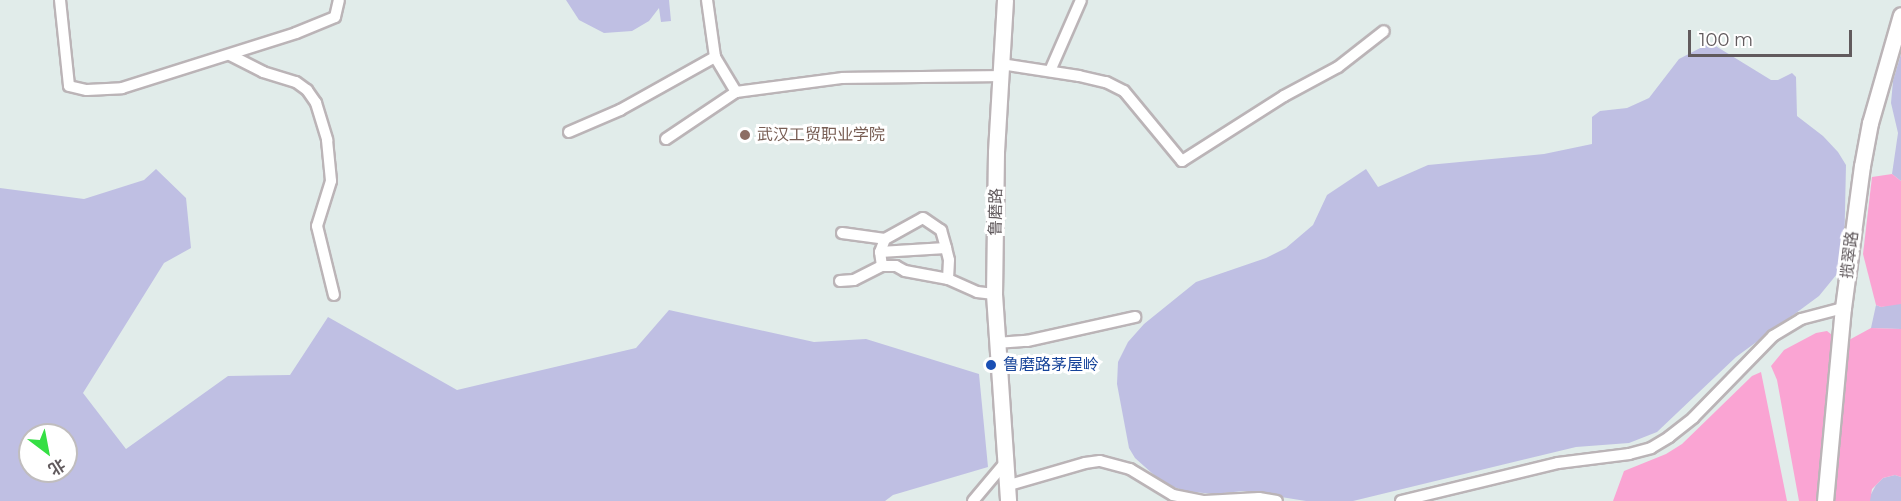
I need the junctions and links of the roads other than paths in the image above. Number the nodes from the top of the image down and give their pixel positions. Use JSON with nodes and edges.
{"nodes":[{"id":1,"x":60,"y":0,"type":"edge"},
{"id":2,"x":339,"y":0,"type":"edge"},
{"id":3,"x":707,"y":0,"type":"edge"},
{"id":4,"x":1005,"y":0,"type":"edge"},
{"id":5,"x":1080,"y":0,"type":"edge"},
{"id":6,"x":1901,"y":15,"type":"edge"},
{"id":7,"x":1384,"y":31,"type":"dead end"},
{"id":8,"x":230,"y":55,"type":"junction"},
{"id":9,"x":715,"y":57,"type":"junction"},
{"id":10,"x":1000,"y":70,"type":"junction"},
{"id":11,"x":1050,"y":71,"type":"junction"},
{"id":12,"x":736,"y":92,"type":"junction"},
{"id":13,"x":569,"y":132,"type":"dead end"},
{"id":14,"x":666,"y":139,"type":"dead end"},
{"id":15,"x":842,"y":232,"type":"dead end"},
{"id":16,"x":885,"y":239,"type":"junction"},
{"id":17,"x":946,"y":248,"type":"junction"},
{"id":18,"x":880,"y":252,"type":"junction"},
{"id":19,"x":882,"y":266,"type":"junction"},
{"id":20,"x":948,"y":279,"type":"junction"},
{"id":21,"x":840,"y":281,"type":"dead end"},
{"id":22,"x":994,"y":294,"type":"junction"},
{"id":23,"x":334,"y":295,"type":"dead end"},
{"id":24,"x":1842,"y":315,"type":"junction"},
{"id":25,"x":1135,"y":317,"type":"dead end"},
{"id":26,"x":996,"y":343,"type":"junction"},
{"id":27,"x":1002,"y":424,"type":"junction"},
{"id":28,"x":1004,"y":464,"type":"junction"},
{"id":29,"x":1009,"y":490,"type":"edge"},
{"id":30,"x":973,"y":501,"type":"edge"},
{"id":31,"x":1016,"y":501,"type":"edge"},
{"id":32,"x":1276,"y":501,"type":"edge"},
{"id":33,"x":1401,"y":501,"type":"edge"},
{"id":34,"x":1825,"y":501,"type":"edge"}],
"edges":[{"from":1,"to":8,"type":"street"},
{"from":2,"to":8,"type":"street"},
{"from":3,"to":9,"type":"street"},
{"from":4,"to":10,"type":"street","name":"鲁磨路"},
{"from":5,"to":11,"type":"street"},
{"from":6,"to":24,"type":"street","name":"揽翠路"},
{"from":7,"to":11,"type":"street"},
{"from":8,"to":23,"type":"street"},
{"from":9,"to":12,"type":"street"},
{"from":9,"to":13,"type":"street"},
{"from":10,"to":11,"type":"street"},
{"from":10,"to":12,"type":"street"},
{"from":10,"to":22,"type":"street","name":"鲁磨路"},
{"from":12,"to":14,"type":"street"},
{"from":15,"to":16,"type":"street"},
{"from":16,"to":17,"type":"street"},
{"from":16,"to":18,"type":"street"},
{"from":17,"to":18,"type":"street"},
{"from":17,"to":20,"type":"street"},
{"from":18,"to":19,"type":"street"},
{"from":19,"to":20,"type":"street"},
{"from":19,"to":21,"type":"street"},
{"from":20,"to":22,"type":"street"},
{"from":22,"to":26,"type":"street","name":"鲁磨路"},
{"from":24,"to":33,"type":"street"},
{"from":24,"to":34,"type":"street","name":"揽翠路"},
{"from":25,"to":26,"type":"street"},
{"from":26,"to":27,"type":"street","name":"鲁磨路"},
{"from":27,"to":28,"type":"street","name":"鲁磨路"},
{"from":27,"to":29,"type":"street","name":"鲁磨路"},
{"from":28,"to":29,"type":"street","name":"鲁磨路"},
{"from":28,"to":30,"type":"street"},
{"from":29,"to":31,"type":"street","name":"鲁磨路"},
{"from":29,"to":32,"type":"street"}]}
